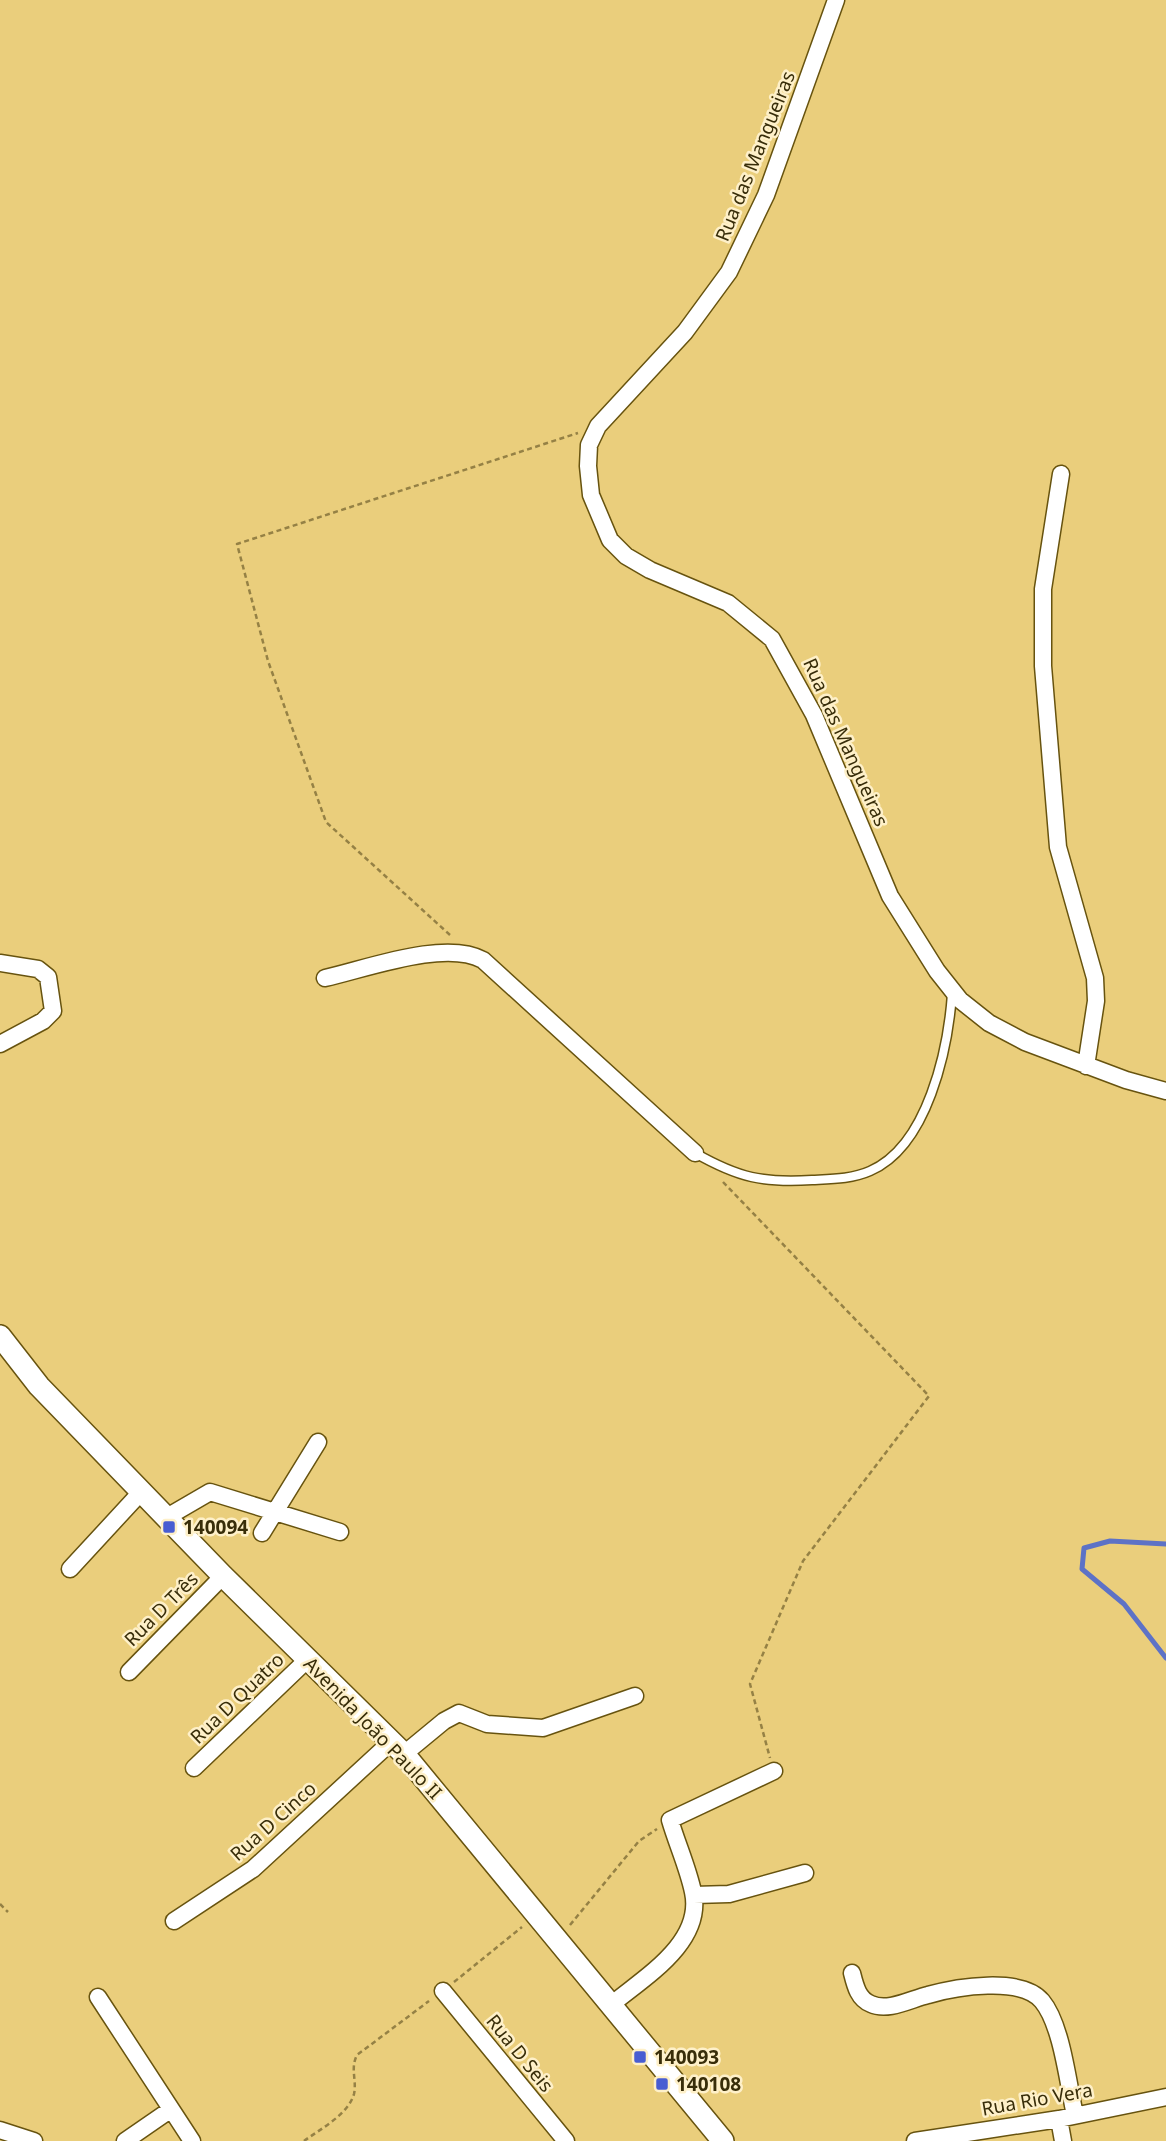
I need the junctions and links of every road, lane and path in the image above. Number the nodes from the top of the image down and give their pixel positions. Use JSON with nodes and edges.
{"nodes":[{"id":1,"x":836,"y":0,"type":"edge"},
{"id":2,"x":598,"y":426,"type":"junction"},
{"id":3,"x":1061,"y":474,"type":"dead end"},
{"id":4,"x":469,"y":953,"type":"junction"},
{"id":5,"x":0,"y":963,"type":"edge"},
{"id":6,"x":324,"y":978,"type":"dead end"},
{"id":7,"x":953,"y":991,"type":"junction"},
{"id":8,"x":0,"y":1044,"type":"edge"},
{"id":9,"x":1086,"y":1066,"type":"junction"},
{"id":10,"x":1166,"y":1091,"type":"edge"},
{"id":11,"x":695,"y":1153,"type":"junction"},
{"id":12,"x":0,"y":1336,"type":"edge"},
{"id":13,"x":318,"y":1442,"type":"dead end"},
{"id":14,"x":142,"y":1491,"type":"junction"},
{"id":15,"x":274,"y":1513,"type":"junction"},
{"id":16,"x":167,"y":1517,"type":"junction"},
{"id":17,"x":340,"y":1532,"type":"dead end"},
{"id":18,"x":262,"y":1533,"type":"dead end"},
{"id":19,"x":70,"y":1569,"type":"dead end"},
{"id":20,"x":223,"y":1576,"type":"junction"},
{"id":21,"x":308,"y":1659,"type":"junction"},
{"id":22,"x":129,"y":1672,"type":"dead end"},
{"id":23,"x":635,"y":1696,"type":"dead end"},
{"id":24,"x":398,"y":1748,"type":"junction"},
{"id":25,"x":194,"y":1768,"type":"dead end"},
{"id":26,"x":774,"y":1771,"type":"joint"},
{"id":27,"x":670,"y":1820,"type":"junction"},
{"id":28,"x":805,"y":1873,"type":"dead end"},
{"id":29,"x":694,"y":1895,"type":"junction"},
{"id":30,"x":0,"y":1904,"type":"edge"},
{"id":31,"x":8,"y":1912,"type":"dead end"},
{"id":32,"x":537,"y":1915,"type":"junction"},
{"id":33,"x":174,"y":1921,"type":"dead end"},
{"id":34,"x":557,"y":1941,"type":"junction"},
{"id":35,"x":852,"y":1973,"type":"dead end"},
{"id":36,"x":443,"y":1991,"type":"junction"},
{"id":37,"x":98,"y":1997,"type":"dead end"},
{"id":38,"x":611,"y":2005,"type":"junction"},
{"id":39,"x":1166,"y":2097,"type":"edge"},
{"id":40,"x":170,"y":2110,"type":"junction"},
{"id":41,"x":1067,"y":2117,"type":"junction"},
{"id":42,"x":0,"y":2130,"type":"edge"},
{"id":43,"x":34,"y":2141,"type":"edge"},
{"id":44,"x":125,"y":2141,"type":"edge"},
{"id":45,"x":192,"y":2141,"type":"edge"},
{"id":46,"x":304,"y":2141,"type":"edge"},
{"id":47,"x":566,"y":2141,"type":"edge"},
{"id":48,"x":723,"y":2141,"type":"edge"},
{"id":49,"x":915,"y":2141,"type":"edge"},
{"id":50,"x":1063,"y":2141,"type":"edge"}],
"edges":[{"from":1,"to":2,"type":"street","name":"Rua das Mangueiras"},
{"from":2,"to":4,"type":"path"},
{"from":2,"to":7,"type":"street","name":"Rua das Mangueiras"},
{"from":3,"to":9,"type":"street"},
{"from":4,"to":6,"type":"street"},
{"from":4,"to":11,"type":"street"},
{"from":5,"to":8,"type":"street"},
{"from":7,"to":9,"type":"street","name":"Rua das Mangueiras"},
{"from":7,"to":11,"type":"lane"},
{"from":9,"to":10,"type":"street","name":"Rua das Mangueiras"},
{"from":11,"to":26,"type":"path"},
{"from":12,"to":14,"type":"main road","name":"Avenida João Paulo II"},
{"from":13,"to":15,"type":"street"},
{"from":14,"to":16,"type":"main road","name":"Avenida João Paulo II"},
{"from":14,"to":19,"type":"street"},
{"from":15,"to":16,"type":"street"},
{"from":15,"to":17,"type":"street"},
{"from":15,"to":18,"type":"street"},
{"from":16,"to":20,"type":"main road","name":"Avenida João Paulo II"},
{"from":20,"to":21,"type":"main road","name":"Avenida João Paulo II"},
{"from":20,"to":22,"type":"street","name":"Rua D Três"},
{"from":21,"to":24,"type":"main road","name":"Avenida João Paulo II"},
{"from":21,"to":25,"type":"street","name":"Rua D Quatro"},
{"from":23,"to":24,"type":"street","name":"Rua D Cinco"},
{"from":24,"to":32,"type":"main road","name":"Avenida João Paulo II"},
{"from":24,"to":33,"type":"street","name":"Rua D Cinco"},
{"from":26,"to":27,"type":"street"},
{"from":27,"to":29,"type":"street"},
{"from":27,"to":34,"type":"path"},
{"from":28,"to":29,"type":"street"},
{"from":29,"to":38,"type":"street"},
{"from":30,"to":31,"type":"path"},
{"from":32,"to":34,"type":"main road","name":"Avenida João Paulo II"},
{"from":32,"to":36,"type":"path"},
{"from":34,"to":38,"type":"main road","name":"Avenida João Paulo II"},
{"from":35,"to":41,"type":"street"},
{"from":36,"to":46,"type":"path"},
{"from":36,"to":47,"type":"street","name":"Rua D Seis"},
{"from":37,"to":40,"type":"street"},
{"from":38,"to":48,"type":"main road","name":"Avenida João Paulo II"},
{"from":39,"to":41,"type":"street","name":"Rua Rio Vera"},
{"from":40,"to":44,"type":"street"},
{"from":40,"to":45,"type":"street"},
{"from":41,"to":49,"type":"street","name":"Rua Rio Vera"},
{"from":41,"to":50,"type":"street"},
{"from":42,"to":43,"type":"street"}]}
